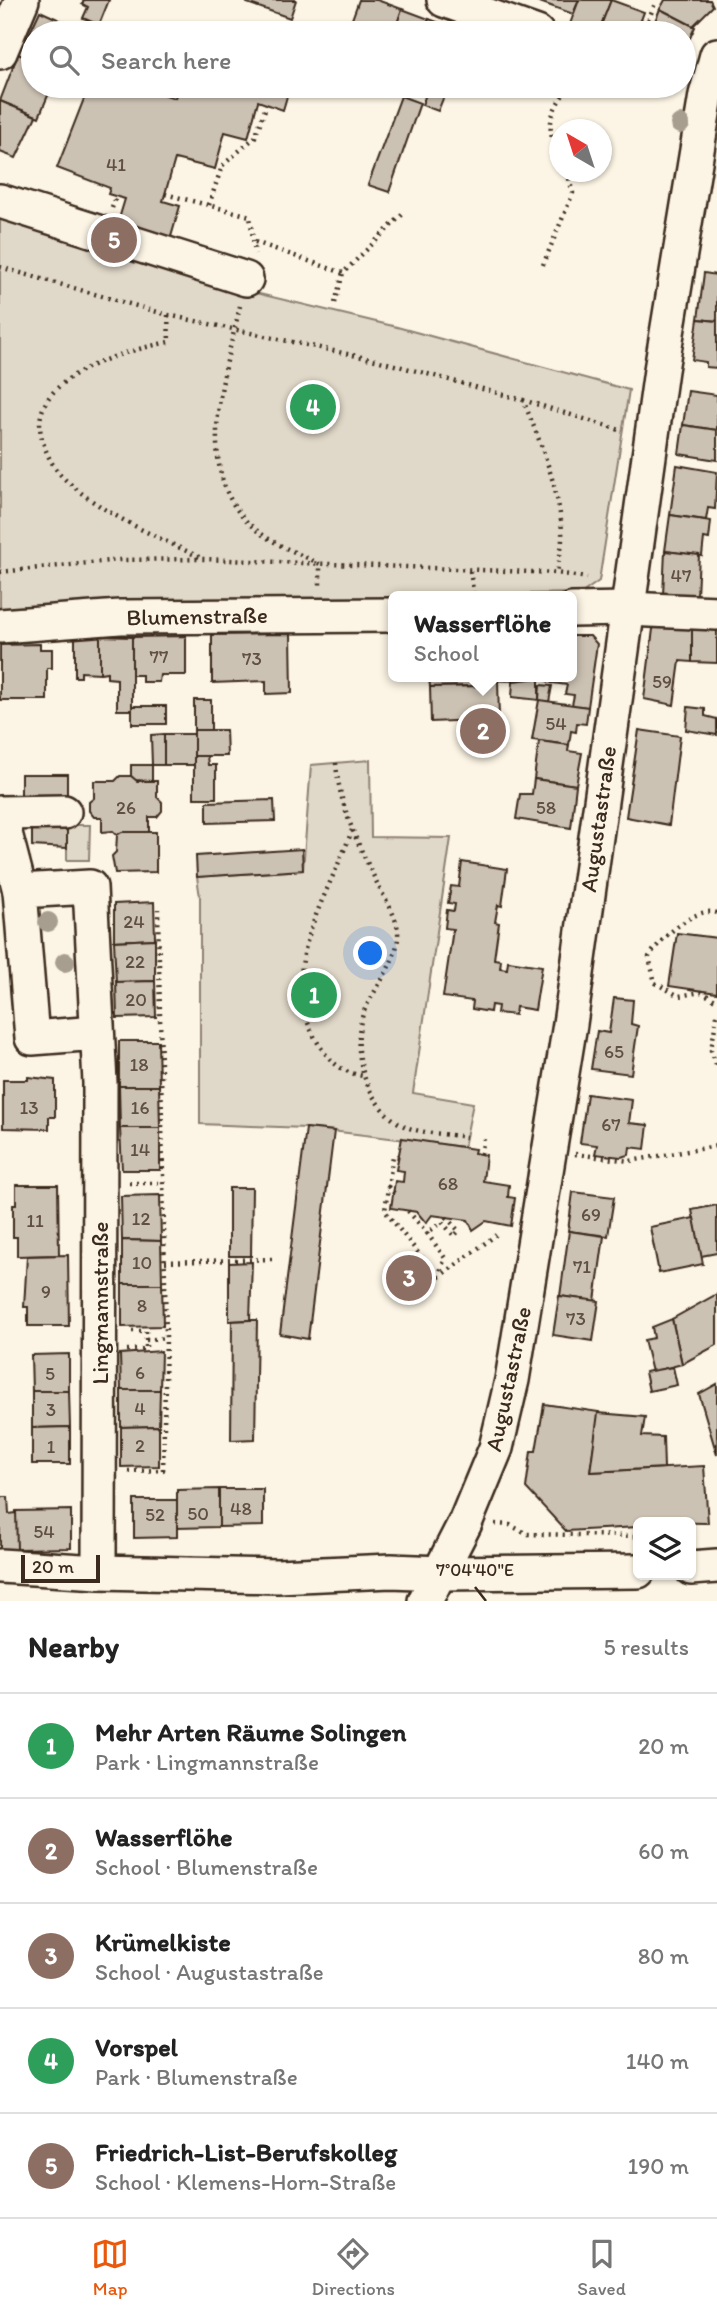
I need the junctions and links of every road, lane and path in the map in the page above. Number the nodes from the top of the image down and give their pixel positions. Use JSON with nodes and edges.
{"nodes":[{"id":1,"x":23,"y":0,"type":"edge"},
{"id":2,"x":444,"y":0,"type":"edge"},
{"id":3,"x":656,"y":0,"type":"edge"},
{"id":4,"x":503,"y":21,"type":"edge"},
{"id":5,"x":648,"y":21,"type":"edge"},
{"id":6,"x":0,"y":52,"type":"edge"},
{"id":7,"x":717,"y":55,"type":"edge"},
{"id":8,"x":696,"y":86,"type":"edge"},
{"id":9,"x":562,"y":98,"type":"edge"},
{"id":10,"x":692,"y":98,"type":"edge"},
{"id":11,"x":267,"y":104,"type":"dead end"},
{"id":12,"x":549,"y":119,"type":"edge"},
{"id":13,"x":570,"y":182,"type":"edge"},
{"id":14,"x":164,"y":194,"type":"dead end"},
{"id":15,"x":0,"y":201,"type":"edge"},
{"id":16,"x":209,"y":205,"type":"junction"},
{"id":17,"x":405,"y":212,"type":"dead end"},
{"id":18,"x":255,"y":242,"type":"junction"},
{"id":19,"x":543,"y":265,"type":"dead end"},
{"id":20,"x":0,"y":267,"type":"edge"},
{"id":21,"x":343,"y":273,"type":"junction"},
{"id":22,"x":246,"y":279,"type":"joint"},
{"id":23,"x":335,"y":303,"type":"dead end"},
{"id":24,"x":168,"y":314,"type":"junction"},
{"id":25,"x":235,"y":328,"type":"junction"},
{"id":26,"x":523,"y":400,"type":"junction"},
{"id":27,"x":651,"y":439,"type":"junction"},
{"id":28,"x":202,"y":559,"type":"junction"},
{"id":29,"x":320,"y":564,"type":"junction"},
{"id":30,"x":471,"y":570,"type":"junction"},
{"id":31,"x":0,"y":572,"type":"edge"},
{"id":32,"x":557,"y":573,"type":"junction"},
{"id":33,"x":473,"y":591,"type":"edge"},
{"id":34,"x":320,"y":596,"type":"dead end"},
{"id":35,"x":628,"y":598,"type":"junction"},
{"id":36,"x":577,"y":609,"type":"edge"},
{"id":37,"x":717,"y":613,"type":"edge"},
{"id":38,"x":388,"y":615,"type":"edge"},
{"id":39,"x":0,"y":626,"type":"edge"},
{"id":40,"x":336,"y":763,"type":"dead end"},
{"id":41,"x":64,"y":812,"type":"dead end"},
{"id":42,"x":0,"y":813,"type":"edge"},
{"id":43,"x":352,"y":830,"type":"junction"},
{"id":44,"x":20,"y":891,"type":"junction"},
{"id":45,"x":158,"y":909,"type":"dead end"},
{"id":46,"x":717,"y":914,"type":"edge"},
{"id":47,"x":717,"y":1001,"type":"edge"},
{"id":48,"x":717,"y":1015,"type":"edge"},
{"id":49,"x":97,"y":1033,"type":"junction"},
{"id":50,"x":717,"y":1068,"type":"edge"},
{"id":51,"x":363,"y":1076,"type":"junction"},
{"id":52,"x":467,"y":1137,"type":"dead end"},
{"id":53,"x":484,"y":1139,"type":"dead end"},
{"id":54,"x":717,"y":1146,"type":"edge"},
{"id":55,"x":550,"y":1151,"type":"junction"},
{"id":56,"x":481,"y":1154,"type":"dead end"},
{"id":57,"x":399,"y":1157,"type":"dead end"},
{"id":58,"x":388,"y":1187,"type":"junction"},
{"id":59,"x":394,"y":1194,"type":"dead end"},
{"id":60,"x":408,"y":1211,"type":"dead end"},
{"id":61,"x":446,"y":1217,"type":"dead end"},
{"id":62,"x":427,"y":1233,"type":"junction"},
{"id":63,"x":496,"y":1235,"type":"dead end"},
{"id":64,"x":272,"y":1259,"type":"dead end"},
{"id":65,"x":165,"y":1262,"type":"junction"},
{"id":66,"x":438,"y":1278,"type":"junction"},
{"id":67,"x":166,"y":1338,"type":"junction"},
{"id":68,"x":146,"y":1340,"type":"dead end"},
{"id":69,"x":99,"y":1471,"type":"junction"},
{"id":70,"x":510,"y":1525,"type":"dead end"},
{"id":71,"x":633,"y":1536,"type":"edge"},
{"id":72,"x":0,"y":1566,"type":"edge"},
{"id":73,"x":717,"y":1566,"type":"edge"},
{"id":74,"x":696,"y":1567,"type":"edge"},
{"id":75,"x":633,"y":1571,"type":"edge"},
{"id":76,"x":99,"y":1572,"type":"junction"},
{"id":77,"x":277,"y":1576,"type":"junction"},
{"id":78,"x":433,"y":1587,"type":"edge"},
{"id":79,"x":309,"y":1601,"type":"edge"}],
"edges":[{"from":1,"to":6,"type":"street"},
{"from":2,"to":4,"type":"street"},
{"from":3,"to":5,"type":"path"},
{"from":7,"to":8,"type":"street","name":"Augustastraße"},
{"from":9,"to":12,"type":"path"},
{"from":10,"to":27,"type":"street","name":"Augustastraße"},
{"from":11,"to":16,"type":"path"},
{"from":13,"to":19,"type":"path"},
{"from":14,"to":16,"type":"path"},
{"from":15,"to":22,"type":"street"},
{"from":16,"to":18,"type":"path"},
{"from":17,"to":21,"type":"path"},
{"from":18,"to":21,"type":"path"},
{"from":18,"to":22,"type":"path"},
{"from":20,"to":24,"type":"path"},
{"from":21,"to":23,"type":"path"},
{"from":24,"to":25,"type":"path"},
{"from":24,"to":28,"type":"path"},
{"from":25,"to":26,"type":"path"},
{"from":25,"to":29,"type":"path"},
{"from":26,"to":27,"type":"path"},
{"from":26,"to":32,"type":"path"},
{"from":27,"to":35,"type":"street","name":"Augustastraße"},
{"from":28,"to":29,"type":"path"},
{"from":28,"to":31,"type":"path"},
{"from":29,"to":30,"type":"path"},
{"from":29,"to":34,"type":"path"},
{"from":30,"to":32,"type":"path"},
{"from":30,"to":33,"type":"path"},
{"from":32,"to":35,"type":"path"},
{"from":35,"to":36,"type":"street"},
{"from":35,"to":37,"type":"street"},
{"from":35,"to":55,"type":"street","name":"Augustastraße"},
{"from":38,"to":39,"type":"street","name":"Blumenstraße"},
{"from":40,"to":43,"type":"path"},
{"from":41,"to":42,"type":"street"},
{"from":42,"to":44,"type":"street"},
{"from":43,"to":51,"type":"path"},
{"from":43,"to":51,"type":"path"},
{"from":44,"to":49,"type":"street"},
{"from":44,"to":49,"type":"street","name":"Lingmannstraße"},
{"from":45,"to":65,"type":"path"},
{"from":46,"to":47,"type":"path"},
{"from":48,"to":50,"type":"path"},
{"from":49,"to":69,"type":"street","name":"Lingmannstraße"},
{"from":51,"to":52,"type":"path"},
{"from":53,"to":56,"type":"path"},
{"from":54,"to":55,"type":"path"},
{"from":55,"to":78,"type":"street","name":"Augustastraße"},
{"from":57,"to":58,"type":"path"},
{"from":58,"to":59,"type":"path"},
{"from":58,"to":66,"type":"path"},
{"from":60,"to":62,"type":"path"},
{"from":61,"to":62,"type":"path"},
{"from":62,"to":66,"type":"path"},
{"from":63,"to":66,"type":"path"},
{"from":64,"to":65,"type":"path"},
{"from":65,"to":67,"type":"path"},
{"from":67,"to":68,"type":"path"},
{"from":67,"to":69,"type":"path"},
{"from":69,"to":76,"type":"street","name":"Lingmannstraße"},
{"from":70,"to":71,"type":"path"},
{"from":72,"to":76,"type":"street"},
{"from":73,"to":74,"type":"street"},
{"from":75,"to":78,"type":"street"},
{"from":76,"to":77,"type":"street"},
{"from":77,"to":78,"type":"street"},
{"from":77,"to":79,"type":"street"}]}
